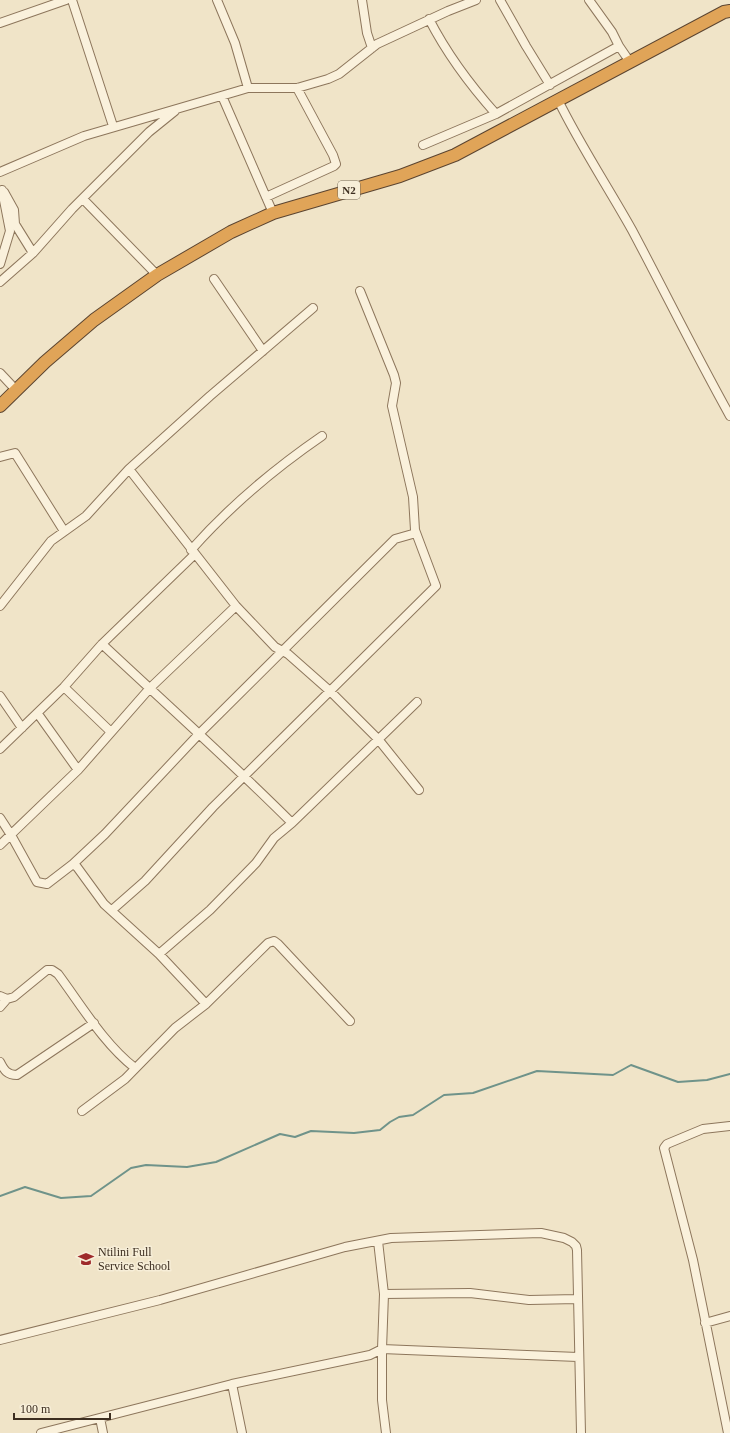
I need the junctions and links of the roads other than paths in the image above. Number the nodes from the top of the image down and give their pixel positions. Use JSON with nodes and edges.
{"nodes":[{"id":1,"x":66,"y":0,"type":"edge"},
{"id":2,"x":72,"y":0,"type":"edge"},
{"id":3,"x":217,"y":0,"type":"edge"},
{"id":4,"x":362,"y":0,"type":"edge"},
{"id":5,"x":476,"y":0,"type":"edge"},
{"id":6,"x":500,"y":0,"type":"edge"},
{"id":7,"x":588,"y":0,"type":"edge"},
{"id":8,"x":728,"y":9,"type":"edge"},
{"id":9,"x":429,"y":19,"type":"junction"},
{"id":10,"x":0,"y":23,"type":"edge"},
{"id":11,"x":619,"y":46,"type":"junction"},
{"id":12,"x":372,"y":48,"type":"junction"},
{"id":13,"x":630,"y":62,"type":"junction"},
{"id":14,"x":550,"y":85,"type":"junction"},
{"id":15,"x":248,"y":88,"type":"junction"},
{"id":16,"x":297,"y":88,"type":"junction"},
{"id":17,"x":222,"y":96,"type":"junction"},
{"id":18,"x":558,"y":100,"type":"junction"},
{"id":19,"x":178,"y":109,"type":"junction"},
{"id":20,"x":496,"y":114,"type":"junction"},
{"id":21,"x":114,"y":126,"type":"junction"},
{"id":22,"x":423,"y":145,"type":"dead end"},
{"id":23,"x":0,"y":172,"type":"edge"},
{"id":24,"x":1,"y":189,"type":"edge"},
{"id":25,"x":266,"y":197,"type":"junction"},
{"id":26,"x":83,"y":199,"type":"junction"},
{"id":27,"x":273,"y":213,"type":"junction"},
{"id":28,"x":13,"y":225,"type":"junction"},
{"id":29,"x":33,"y":254,"type":"junction"},
{"id":30,"x":0,"y":264,"type":"edge"},
{"id":31,"x":157,"y":275,"type":"junction"},
{"id":32,"x":214,"y":279,"type":"dead end"},
{"id":33,"x":0,"y":282,"type":"edge"},
{"id":34,"x":360,"y":291,"type":"dead end"},
{"id":35,"x":313,"y":308,"type":"dead end"},
{"id":36,"x":263,"y":351,"type":"junction"},
{"id":37,"x":0,"y":373,"type":"edge"},
{"id":38,"x":16,"y":390,"type":"junction"},
{"id":39,"x":0,"y":406,"type":"edge"},
{"id":40,"x":730,"y":416,"type":"edge"},
{"id":41,"x":322,"y":436,"type":"dead end"},
{"id":42,"x":0,"y":457,"type":"edge"},
{"id":43,"x":129,"y":469,"type":"junction"},
{"id":44,"x":64,"y":531,"type":"junction"},
{"id":45,"x":416,"y":533,"type":"junction"},
{"id":46,"x":193,"y":552,"type":"junction"},
{"id":47,"x":0,"y":606,"type":"edge"},
{"id":48,"x":236,"y":606,"type":"junction"},
{"id":49,"x":102,"y":644,"type":"junction"},
{"id":50,"x":283,"y":651,"type":"junction"},
{"id":51,"x":64,"y":688,"type":"junction"},
{"id":52,"x":150,"y":688,"type":"junction"},
{"id":53,"x":331,"y":692,"type":"junction"},
{"id":54,"x":0,"y":696,"type":"edge"},
{"id":55,"x":417,"y":702,"type":"dead end"},
{"id":56,"x":38,"y":714,"type":"junction"},
{"id":57,"x":22,"y":728,"type":"junction"},
{"id":58,"x":111,"y":732,"type":"junction"},
{"id":59,"x":198,"y":735,"type":"junction"},
{"id":60,"x":378,"y":739,"type":"junction"},
{"id":61,"x":0,"y":748,"type":"edge"},
{"id":62,"x":78,"y":770,"type":"junction"},
{"id":63,"x":246,"y":776,"type":"junction"},
{"id":64,"x":419,"y":790,"type":"dead end"},
{"id":65,"x":0,"y":818,"type":"edge"},
{"id":66,"x":292,"y":823,"type":"junction"},
{"id":67,"x":11,"y":835,"type":"junction"},
{"id":68,"x":0,"y":845,"type":"edge"},
{"id":69,"x":73,"y":864,"type":"junction"},
{"id":70,"x":112,"y":910,"type":"junction"},
{"id":71,"x":159,"y":954,"type":"junction"},
{"id":72,"x":4,"y":998,"type":"edge"},
{"id":73,"x":206,"y":1004,"type":"junction"},
{"id":74,"x":0,"y":1007,"type":"edge"},
{"id":75,"x":350,"y":1021,"type":"dead end"},
{"id":76,"x":94,"y":1022,"type":"junction"},
{"id":77,"x":0,"y":1062,"type":"edge"},
{"id":78,"x":135,"y":1068,"type":"junction"},
{"id":79,"x":82,"y":1111,"type":"dead end"},
{"id":80,"x":730,"y":1126,"type":"edge"},
{"id":81,"x":378,"y":1241,"type":"junction"},
{"id":82,"x":384,"y":1294,"type":"junction"},
{"id":83,"x":577,"y":1299,"type":"junction"},
{"id":84,"x":730,"y":1316,"type":"edge"},
{"id":85,"x":705,"y":1322,"type":"junction"},
{"id":86,"x":0,"y":1340,"type":"edge"},
{"id":87,"x":382,"y":1349,"type":"junction"},
{"id":88,"x":578,"y":1357,"type":"junction"},
{"id":89,"x":232,"y":1384,"type":"junction"},
{"id":90,"x":100,"y":1418,"type":"junction"},
{"id":91,"x":42,"y":1433,"type":"edge"},
{"id":92,"x":103,"y":1433,"type":"edge"},
{"id":93,"x":242,"y":1433,"type":"edge"},
{"id":94,"x":386,"y":1433,"type":"edge"},
{"id":95,"x":581,"y":1433,"type":"edge"},
{"id":96,"x":728,"y":1433,"type":"edge"}],
"edges":[{"from":1,"to":10,"type":"street"},
{"from":2,"to":21,"type":"street"},
{"from":3,"to":15,"type":"street"},
{"from":4,"to":12,"type":"street"},
{"from":5,"to":9,"type":"street"},
{"from":6,"to":14,"type":"street"},
{"from":7,"to":11,"type":"street"},
{"from":8,"to":13,"type":"highway","number":"N2"},
{"from":9,"to":12,"type":"street"},
{"from":9,"to":20,"type":"street"},
{"from":11,"to":13,"type":"street"},
{"from":11,"to":14,"type":"street"},
{"from":12,"to":16,"type":"street"},
{"from":13,"to":18,"type":"highway","number":"N2"},
{"from":14,"to":20,"type":"street"},
{"from":15,"to":16,"type":"street"},
{"from":15,"to":17,"type":"street"},
{"from":16,"to":25,"type":"street"},
{"from":17,"to":19,"type":"street"},
{"from":17,"to":25,"type":"street"},
{"from":18,"to":27,"type":"highway","number":"N2"},
{"from":18,"to":40,"type":"street"},
{"from":19,"to":21,"type":"street"},
{"from":19,"to":26,"type":"street"},
{"from":20,"to":22,"type":"street"},
{"from":21,"to":23,"type":"street"},
{"from":24,"to":28,"type":"street"},
{"from":25,"to":27,"type":"street"},
{"from":26,"to":29,"type":"street"},
{"from":26,"to":31,"type":"street"},
{"from":27,"to":31,"type":"highway","number":"N2"},
{"from":28,"to":29,"type":"street"},
{"from":28,"to":30,"type":"street"},
{"from":29,"to":33,"type":"street"},
{"from":31,"to":38,"type":"highway","number":"N2"},
{"from":32,"to":36,"type":"street"},
{"from":34,"to":45,"type":"street"},
{"from":35,"to":36,"type":"street"},
{"from":36,"to":43,"type":"street"},
{"from":37,"to":38,"type":"street"},
{"from":38,"to":39,"type":"highway","number":"N2"},
{"from":41,"to":46,"type":"street"},
{"from":42,"to":44,"type":"street"},
{"from":43,"to":44,"type":"street"},
{"from":43,"to":46,"type":"street"},
{"from":44,"to":47,"type":"street"},
{"from":45,"to":50,"type":"street"},
{"from":45,"to":53,"type":"street"},
{"from":46,"to":48,"type":"street"},
{"from":46,"to":49,"type":"street"},
{"from":48,"to":50,"type":"street"},
{"from":48,"to":52,"type":"street"},
{"from":49,"to":51,"type":"street"},
{"from":49,"to":52,"type":"street"},
{"from":50,"to":53,"type":"street"},
{"from":50,"to":59,"type":"street"},
{"from":51,"to":56,"type":"street"},
{"from":51,"to":58,"type":"street"},
{"from":52,"to":58,"type":"street"},
{"from":52,"to":59,"type":"street"},
{"from":53,"to":60,"type":"street"},
{"from":53,"to":63,"type":"street"},
{"from":54,"to":57,"type":"street"},
{"from":55,"to":60,"type":"street"},
{"from":56,"to":57,"type":"street"},
{"from":56,"to":62,"type":"street"},
{"from":57,"to":61,"type":"street"},
{"from":58,"to":62,"type":"street"},
{"from":59,"to":63,"type":"street"},
{"from":59,"to":69,"type":"street"},
{"from":60,"to":64,"type":"street"},
{"from":60,"to":66,"type":"street"},
{"from":62,"to":67,"type":"street"},
{"from":63,"to":66,"type":"street"},
{"from":63,"to":70,"type":"street"},
{"from":65,"to":67,"type":"street"},
{"from":66,"to":71,"type":"street"},
{"from":67,"to":68,"type":"street"},
{"from":67,"to":69,"type":"street"},
{"from":69,"to":70,"type":"street"},
{"from":70,"to":71,"type":"street"},
{"from":71,"to":73,"type":"street"},
{"from":72,"to":74,"type":"street"},
{"from":72,"to":76,"type":"street"},
{"from":73,"to":75,"type":"street"},
{"from":73,"to":78,"type":"street"},
{"from":76,"to":77,"type":"street"},
{"from":76,"to":78,"type":"street"},
{"from":78,"to":79,"type":"street"},
{"from":80,"to":85,"type":"street"},
{"from":81,"to":82,"type":"street"},
{"from":81,"to":83,"type":"street"},
{"from":81,"to":86,"type":"street"},
{"from":82,"to":83,"type":"street"},
{"from":82,"to":87,"type":"street"},
{"from":83,"to":88,"type":"street"},
{"from":84,"to":85,"type":"street"},
{"from":85,"to":96,"type":"street"},
{"from":87,"to":88,"type":"street"},
{"from":87,"to":89,"type":"street"},
{"from":87,"to":94,"type":"street"},
{"from":88,"to":95,"type":"street"},
{"from":89,"to":90,"type":"street"},
{"from":89,"to":93,"type":"street"},
{"from":90,"to":91,"type":"street"},
{"from":90,"to":92,"type":"street"}]}
